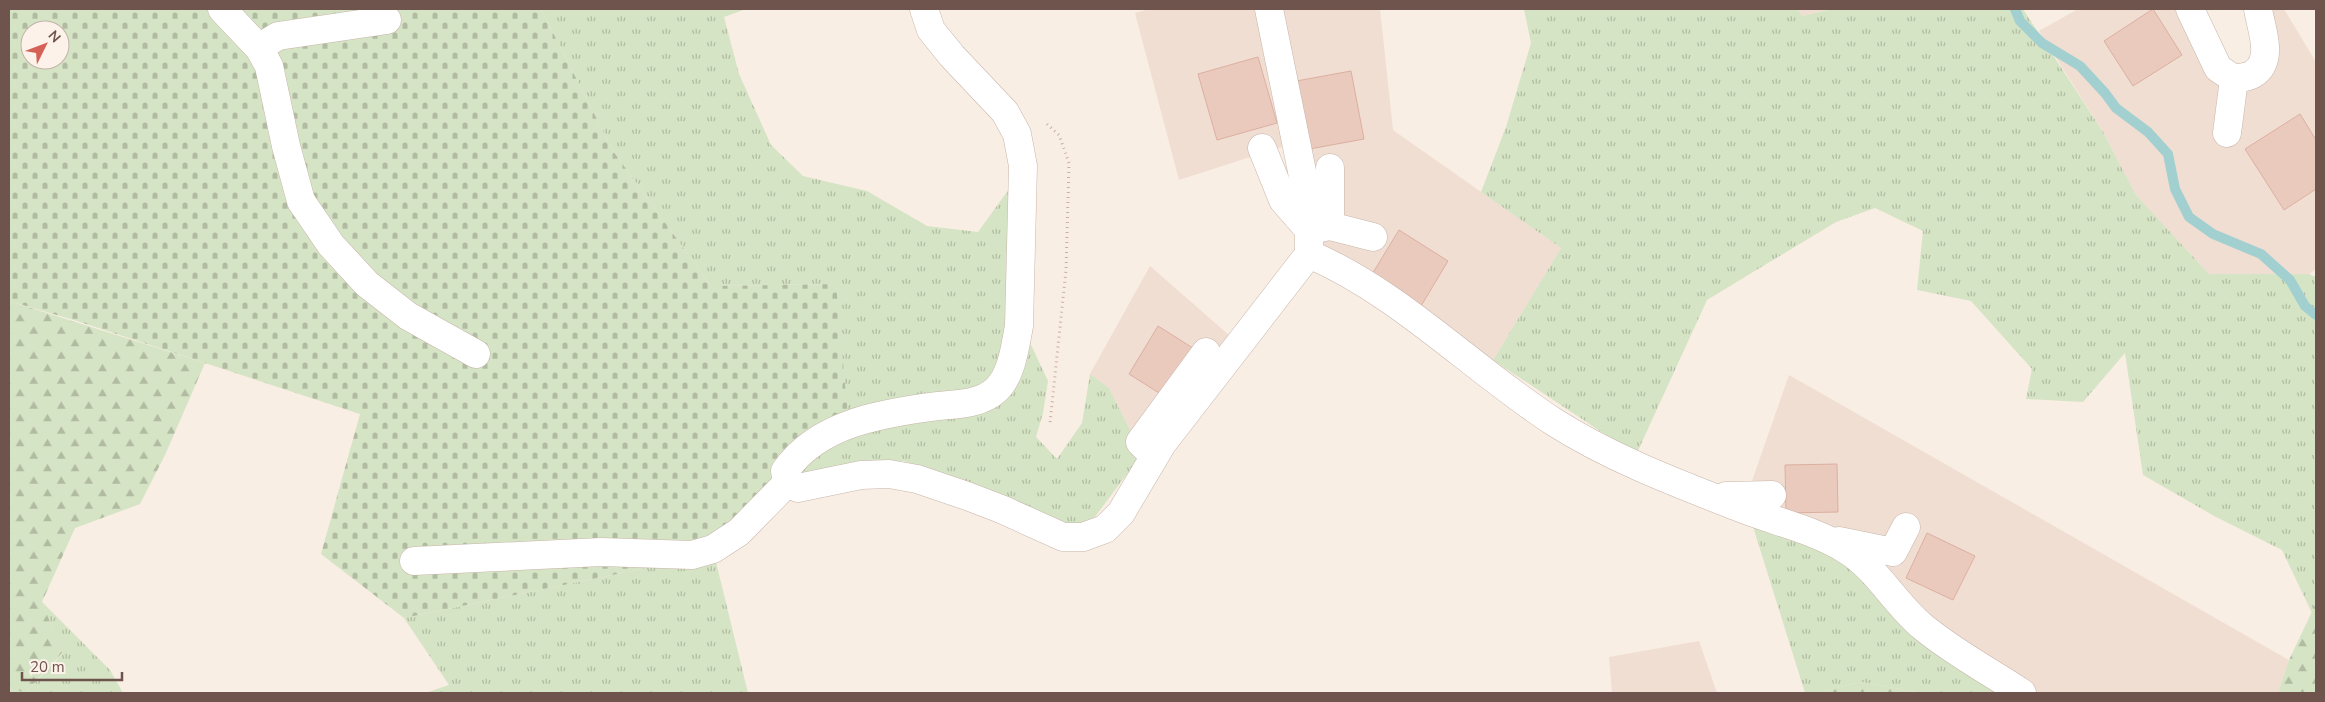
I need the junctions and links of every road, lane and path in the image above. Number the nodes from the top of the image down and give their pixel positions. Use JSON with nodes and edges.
{"nodes":[{"id":1,"x":222,"y":9,"type":"edge"},
{"id":2,"x":924,"y":9,"type":"edge"},
{"id":3,"x":1269,"y":9,"type":"edge"},
{"id":4,"x":2190,"y":9,"type":"edge"},
{"id":5,"x":2258,"y":9,"type":"edge"},
{"id":6,"x":387,"y":20,"type":"dead end"},
{"id":7,"x":259,"y":48,"type":"junction"},
{"id":8,"x":2234,"y":79,"type":"junction"},
{"id":9,"x":1005,"y":112,"type":"junction"},
{"id":10,"x":2228,"y":133,"type":"dead end"},
{"id":11,"x":1262,"y":148,"type":"dead end"},
{"id":12,"x":1330,"y":168,"type":"dead end"},
{"id":13,"x":1316,"y":237,"type":"junction"},
{"id":14,"x":1373,"y":237,"type":"dead end"},
{"id":15,"x":1206,"y":352,"type":"dead end"},
{"id":16,"x":476,"y":354,"type":"dead end"},
{"id":17,"x":1050,"y":423,"type":"dead end"},
{"id":18,"x":1154,"y":456,"type":"junction"},
{"id":19,"x":788,"y":483,"type":"junction"},
{"id":20,"x":1772,"y":496,"type":"dead end"},
{"id":21,"x":1714,"y":497,"type":"junction"},
{"id":22,"x":1906,"y":527,"type":"dead end"},
{"id":23,"x":1824,"y":538,"type":"junction"},
{"id":24,"x":414,"y":561,"type":"dead end"},
{"id":25,"x":2022,"y":693,"type":"edge"}],
"edges":[{"from":1,"to":7,"type":"street"},
{"from":2,"to":9,"type":"street"},
{"from":3,"to":13,"type":"street"},
{"from":4,"to":8,"type":"street"},
{"from":5,"to":8,"type":"street"},
{"from":6,"to":7,"type":"street"},
{"from":7,"to":16,"type":"street"},
{"from":8,"to":10,"type":"street"},
{"from":9,"to":17,"type":"path"},
{"from":9,"to":19,"type":"street"},
{"from":11,"to":13,"type":"street"},
{"from":12,"to":13,"type":"street"},
{"from":13,"to":14,"type":"street"},
{"from":13,"to":18,"type":"street"},
{"from":13,"to":21,"type":"street"},
{"from":15,"to":18,"type":"street"},
{"from":18,"to":19,"type":"street"},
{"from":19,"to":24,"type":"street"},
{"from":20,"to":21,"type":"street"},
{"from":21,"to":23,"type":"street"},
{"from":22,"to":23,"type":"street"},
{"from":23,"to":25,"type":"street"}]}
